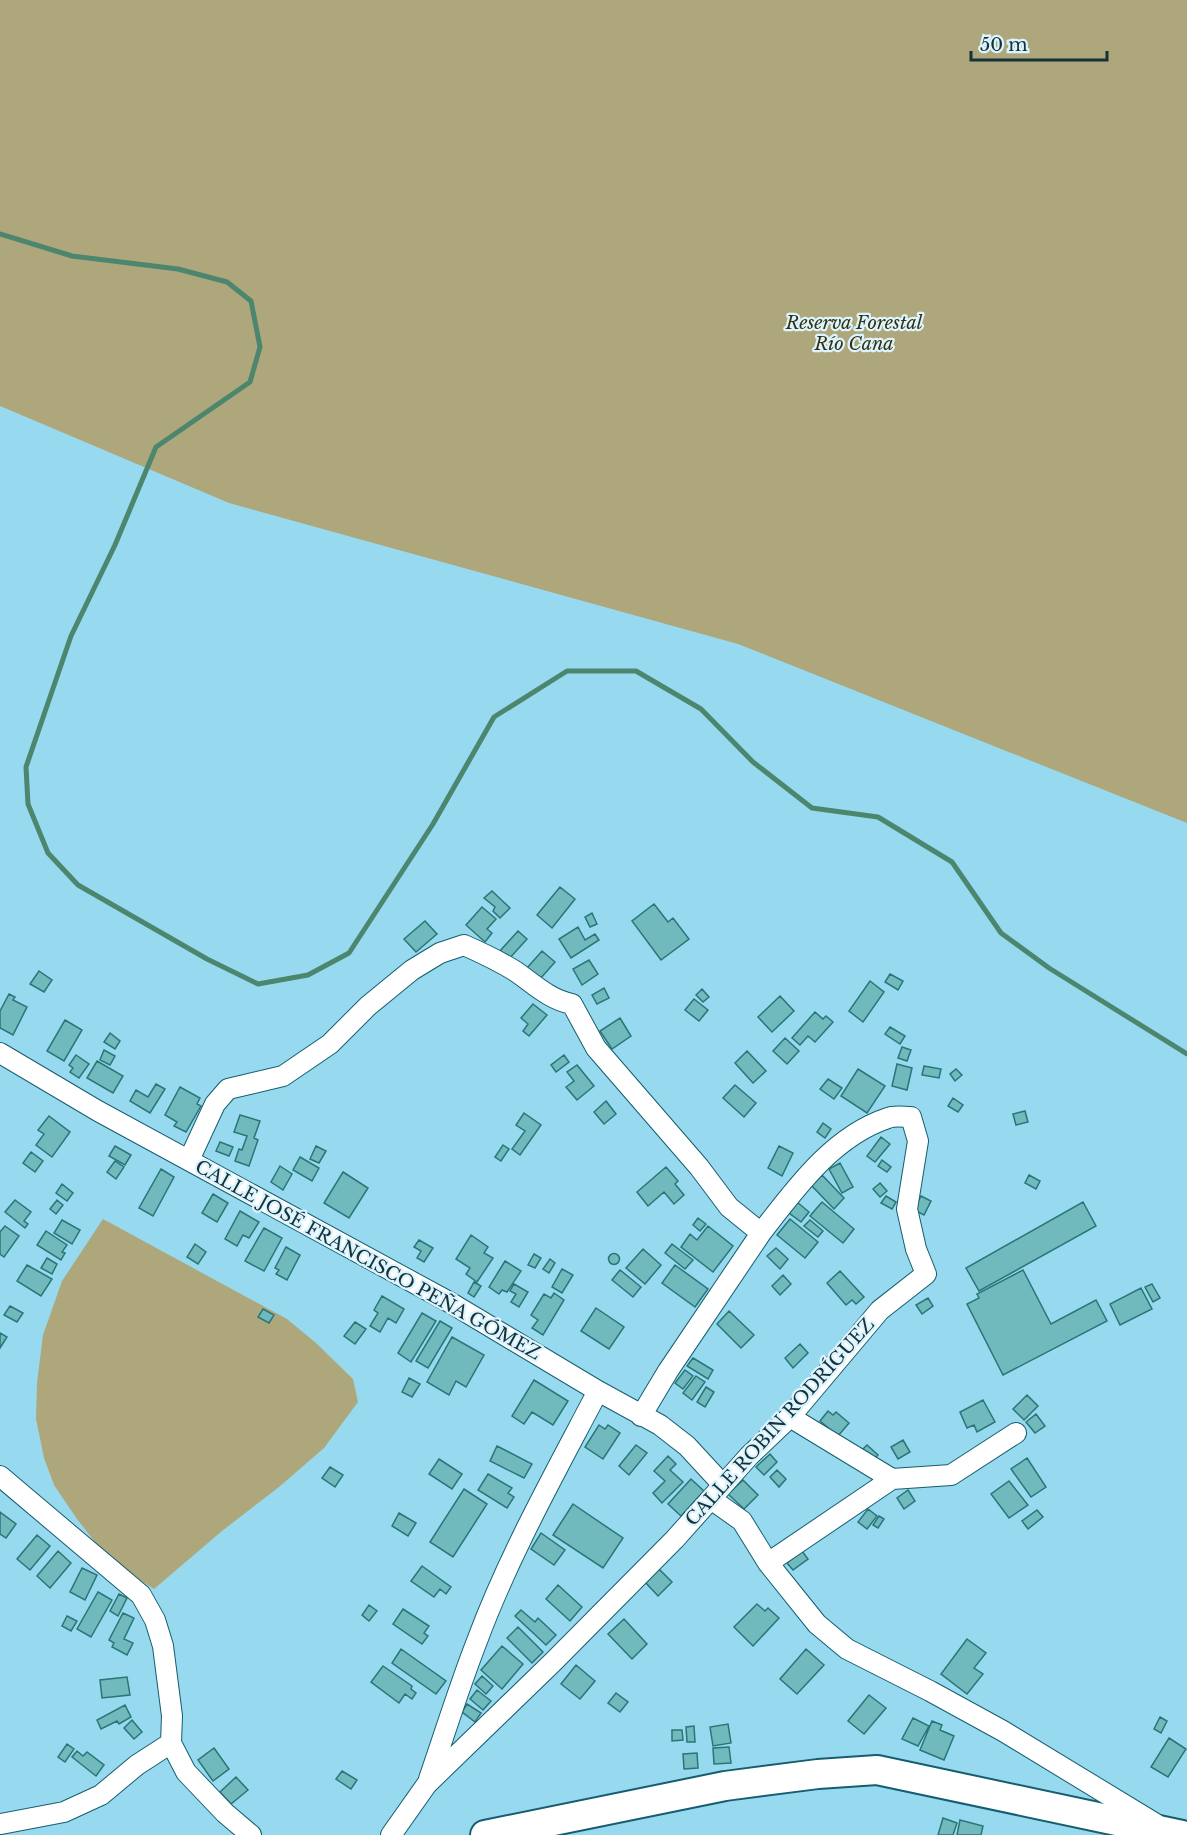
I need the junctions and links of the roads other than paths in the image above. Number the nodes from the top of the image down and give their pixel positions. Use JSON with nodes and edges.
{"nodes":[{"id":1,"x":0,"y":1053,"type":"edge"},
{"id":2,"x":189,"y":1160,"type":"junction"},
{"id":3,"x":761,"y":1233,"type":"junction"},
{"id":4,"x":598,"y":1391,"type":"junction"},
{"id":5,"x":641,"y":1416,"type":"junction"},
{"id":6,"x":790,"y":1417,"type":"junction"},
{"id":7,"x":1017,"y":1433,"type":"dead end"},
{"id":8,"x":0,"y":1476,"type":"edge"},
{"id":9,"x":892,"y":1479,"type":"junction"},
{"id":10,"x":717,"y":1492,"type":"junction"},
{"id":11,"x":768,"y":1563,"type":"junction"},
{"id":12,"x":171,"y":1743,"type":"junction"},
{"id":13,"x":427,"y":1784,"type":"junction"},
{"id":14,"x":1,"y":1824,"type":"edge"},
{"id":15,"x":1176,"y":1834,"type":"edge"},
{"id":16,"x":251,"y":1835,"type":"edge"},
{"id":17,"x":391,"y":1835,"type":"edge"},
{"id":18,"x":485,"y":1835,"type":"edge"}],
"edges":[{"from":1,"to":2,"type":"street","name":"CALLE JOSÉ FRANCISCO PEÑA GÓMEZ"},
{"from":2,"to":3,"type":"street"},
{"from":2,"to":4,"type":"street","name":"CALLE JOSÉ FRANCISCO PEÑA GÓMEZ"},
{"from":3,"to":5,"type":"street"},
{"from":3,"to":6,"type":"street","name":"CALLE ROBIN RODRÍGUEZ"},
{"from":4,"to":5,"type":"street","name":"CALLE JOSÉ FRANCISCO PEÑA GÓMEZ"},
{"from":4,"to":13,"type":"street"},
{"from":5,"to":10,"type":"street","name":"CALLE JOSÉ FRANCISCO PEÑA GÓMEZ"},
{"from":6,"to":9,"type":"street"},
{"from":6,"to":10,"type":"street","name":"CALLE ROBIN RODRÍGUEZ"},
{"from":7,"to":9,"type":"street"},
{"from":8,"to":12,"type":"street"},
{"from":9,"to":11,"type":"street"},
{"from":10,"to":11,"type":"street","name":"CALLE JOSÉ FRANCISCO PEÑA GÓMEZ"},
{"from":10,"to":13,"type":"street","name":"CALLE ROBIN RODRÍGUEZ"},
{"from":11,"to":15,"type":"street","name":"CALLE JOSÉ FRANCISCO PEÑA GÓMEZ"},
{"from":12,"to":14,"type":"street"},
{"from":12,"to":16,"type":"street"},
{"from":13,"to":17,"type":"street","name":"CALLE ROBIN RODRÍGUEZ"},
{"from":15,"to":18,"type":"main road"}]}
